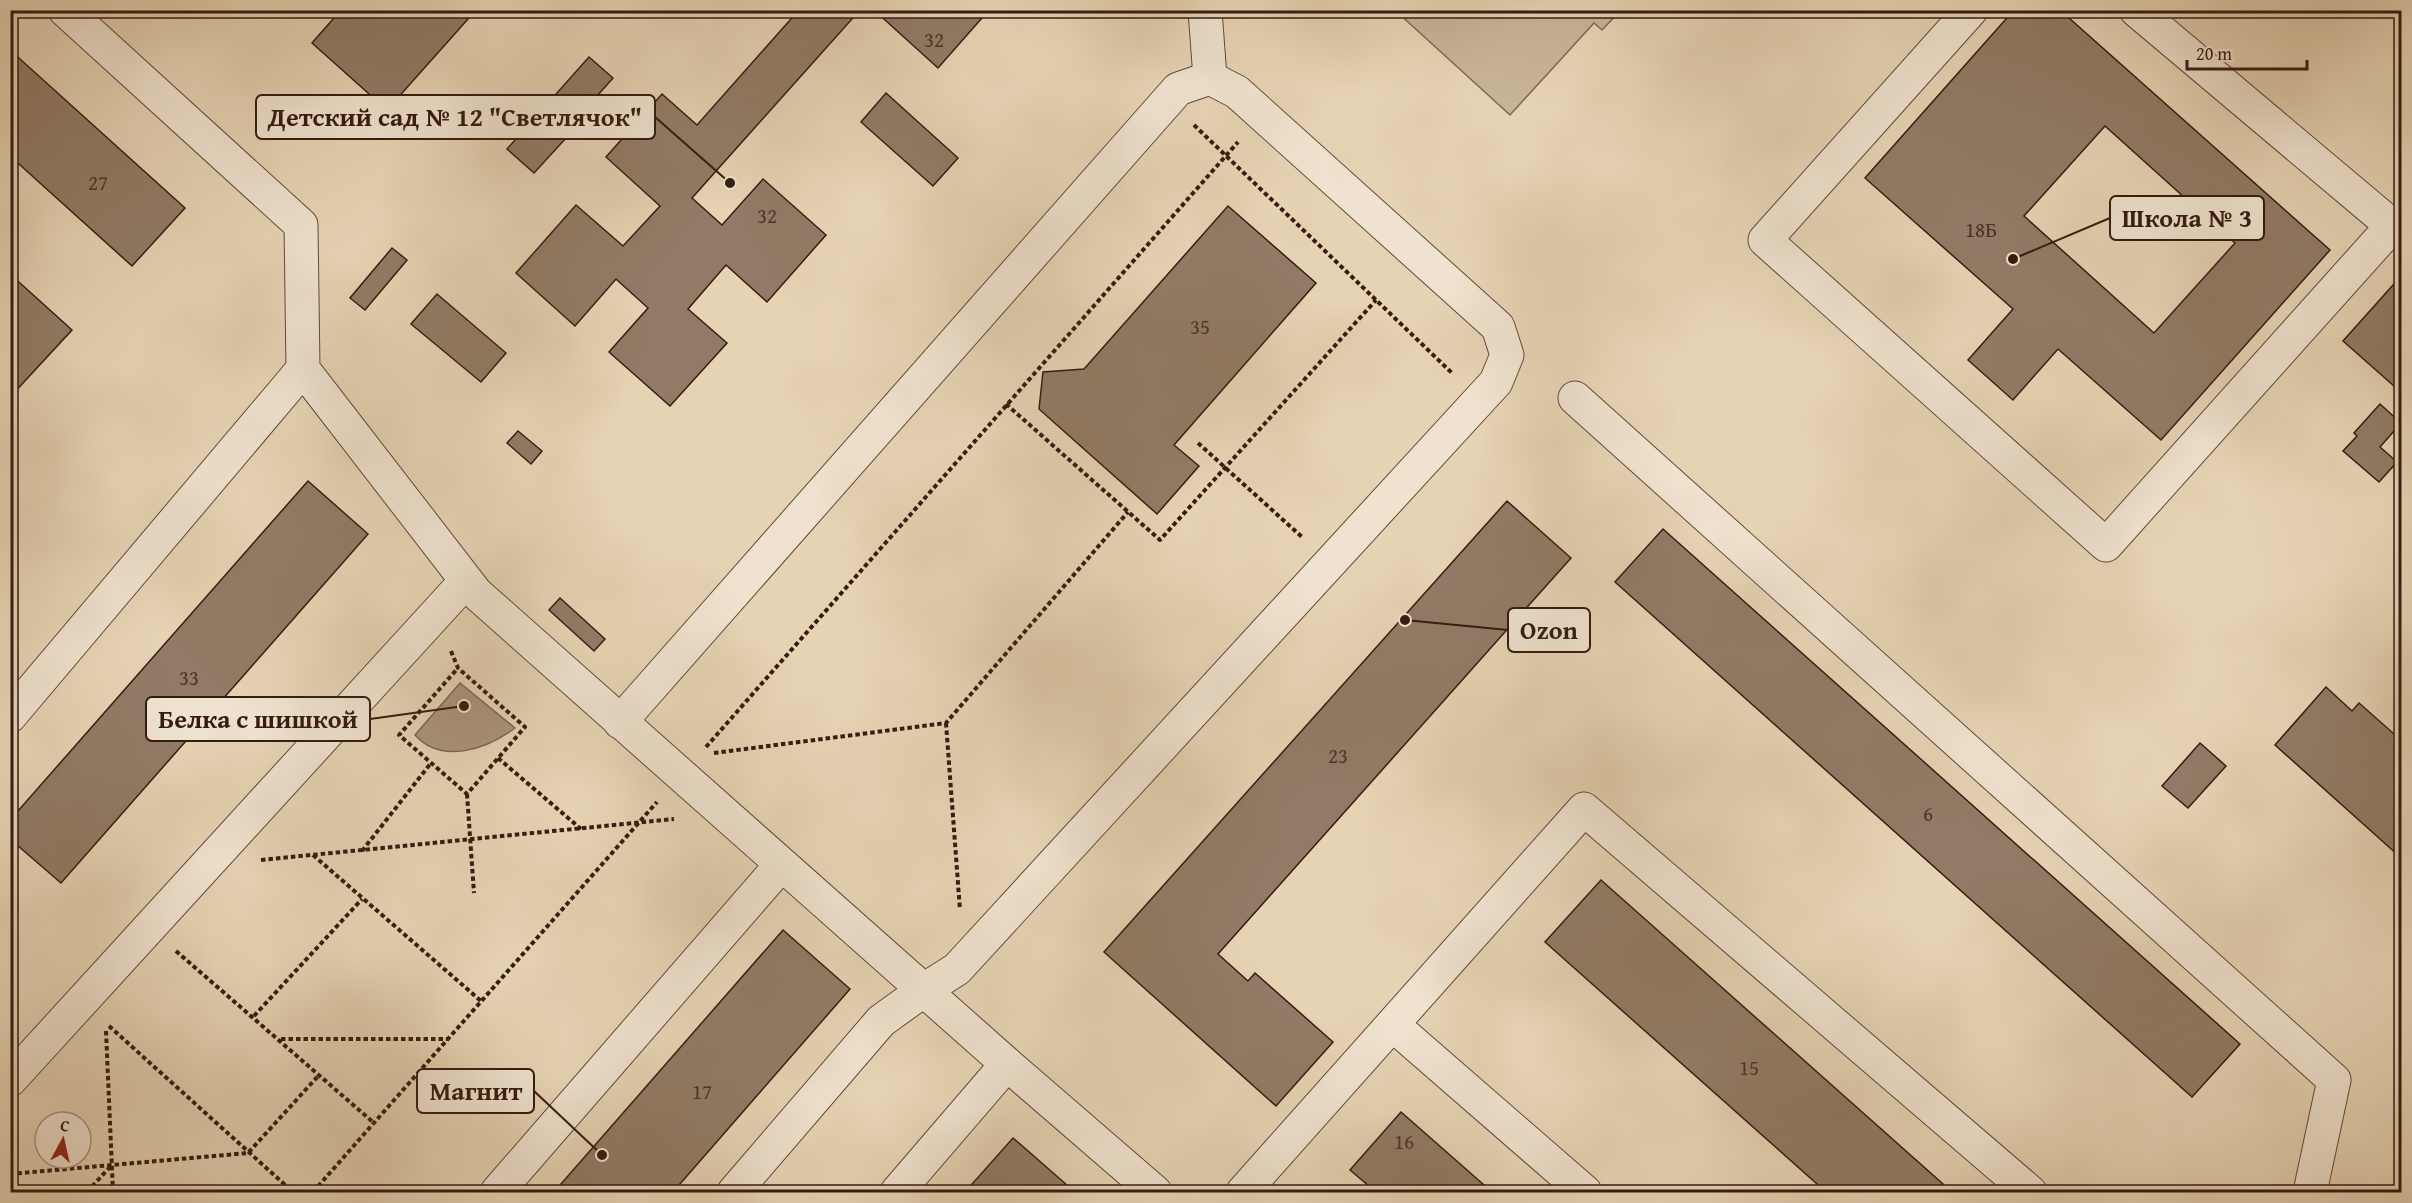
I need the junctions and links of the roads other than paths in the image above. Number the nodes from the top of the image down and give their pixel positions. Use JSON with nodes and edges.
{"nodes":[{"id":1,"x":65,"y":10,"type":"edge"},
{"id":2,"x":1205,"y":10,"type":"edge"},
{"id":3,"x":1971,"y":10,"type":"edge"},
{"id":4,"x":2136,"y":10,"type":"edge"},
{"id":5,"x":1210,"y":78,"type":"junction"},
{"id":6,"x":2397,"y":230,"type":"edge"},
{"id":7,"x":303,"y":369,"type":"junction"},
{"id":8,"x":1575,"y":398,"type":"dead end"},
{"id":9,"x":466,"y":581,"type":"junction"},
{"id":10,"x":10,"y":716,"type":"edge"},
{"id":11,"x":620,"y":722,"type":"junction"},
{"id":12,"x":781,"y":865,"type":"junction"},
{"id":13,"x":924,"y":990,"type":"junction"},
{"id":14,"x":1393,"y":1024,"type":"junction"},
{"id":15,"x":1007,"y":1064,"type":"junction"},
{"id":16,"x":10,"y":1080,"type":"edge"},
{"id":17,"x":497,"y":1192,"type":"edge"},
{"id":18,"x":734,"y":1192,"type":"edge"},
{"id":19,"x":897,"y":1192,"type":"edge"},
{"id":20,"x":1155,"y":1192,"type":"edge"},
{"id":21,"x":1243,"y":1192,"type":"edge"},
{"id":22,"x":1585,"y":1192,"type":"edge"},
{"id":23,"x":2030,"y":1192,"type":"edge"},
{"id":24,"x":2310,"y":1192,"type":"edge"}],
"edges":[{"from":1,"to":7,"type":"lane"},
{"from":2,"to":5,"type":"lane"},
{"from":3,"to":6,"type":"lane"},
{"from":4,"to":6,"type":"lane"},
{"from":5,"to":11,"type":"lane"},
{"from":5,"to":13,"type":"lane"},
{"from":7,"to":9,"type":"lane"},
{"from":7,"to":10,"type":"lane"},
{"from":8,"to":24,"type":"lane"},
{"from":9,"to":11,"type":"lane"},
{"from":9,"to":16,"type":"lane"},
{"from":11,"to":12,"type":"lane"},
{"from":12,"to":13,"type":"lane"},
{"from":12,"to":17,"type":"lane"},
{"from":13,"to":15,"type":"lane"},
{"from":13,"to":18,"type":"lane"},
{"from":14,"to":21,"type":"lane"},
{"from":14,"to":22,"type":"lane"},
{"from":14,"to":23,"type":"lane"},
{"from":15,"to":19,"type":"lane"},
{"from":15,"to":20,"type":"lane"}]}
